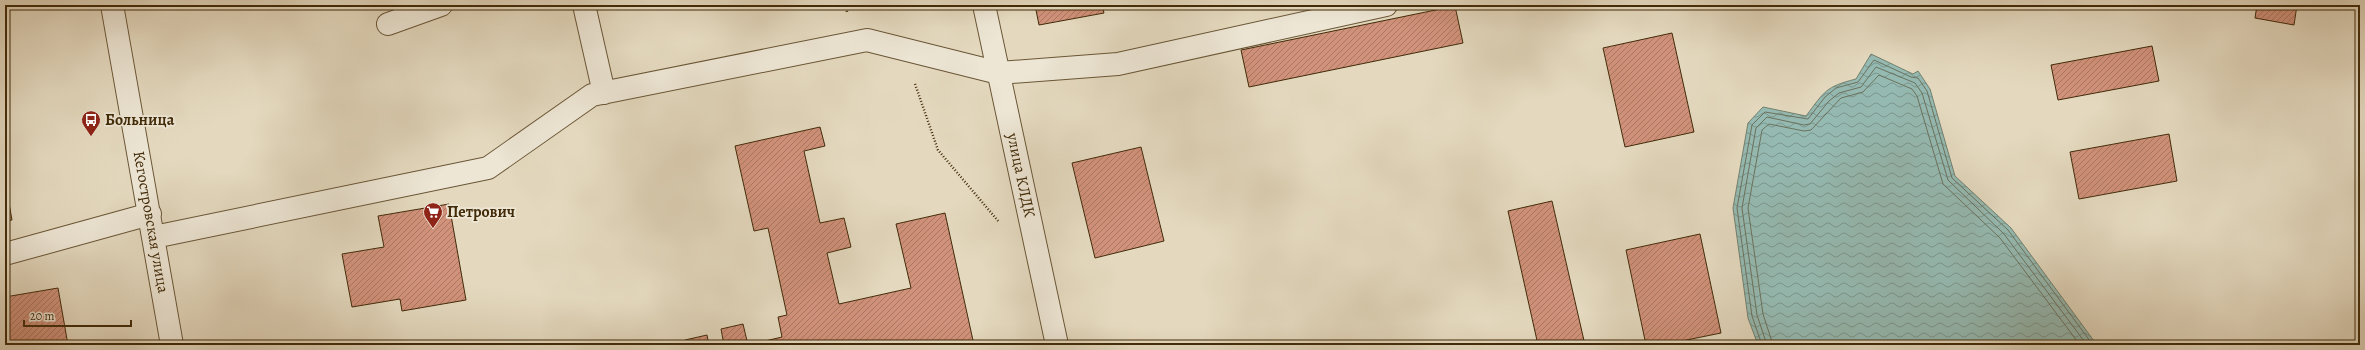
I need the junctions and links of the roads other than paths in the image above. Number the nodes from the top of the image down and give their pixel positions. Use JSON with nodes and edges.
{"nodes":[{"id":1,"x":112,"y":5,"type":"edge"},
{"id":2,"x":441,"y":5,"type":"edge"},
{"id":3,"x":584,"y":5,"type":"edge"},
{"id":4,"x":984,"y":5,"type":"edge"},
{"id":5,"x":1386,"y":5,"type":"edge"},
{"id":6,"x":388,"y":24,"type":"dead end"},
{"id":7,"x":999,"y":72,"type":"junction"},
{"id":8,"x":604,"y":93,"type":"junction"},
{"id":9,"x":150,"y":214,"type":"junction"},
{"id":10,"x":154,"y":237,"type":"junction"},
{"id":11,"x":5,"y":254,"type":"edge"},
{"id":12,"x":172,"y":345,"type":"edge"},
{"id":13,"x":1057,"y":345,"type":"edge"}],
"edges":[{"from":1,"to":9,"type":"street","name":"Кегостровская улица"},
{"from":2,"to":6,"type":"street"},
{"from":3,"to":8,"type":"street"},
{"from":4,"to":7,"type":"street","name":"улица КЛДК"},
{"from":5,"to":7,"type":"street"},
{"from":7,"to":8,"type":"street"},
{"from":7,"to":13,"type":"street","name":"улица КЛДК"},
{"from":8,"to":10,"type":"street"},
{"from":9,"to":10,"type":"street","name":"Кегостровская улица"},
{"from":9,"to":11,"type":"street"},
{"from":10,"to":12,"type":"street","name":"Кегостровская улица"}]}
